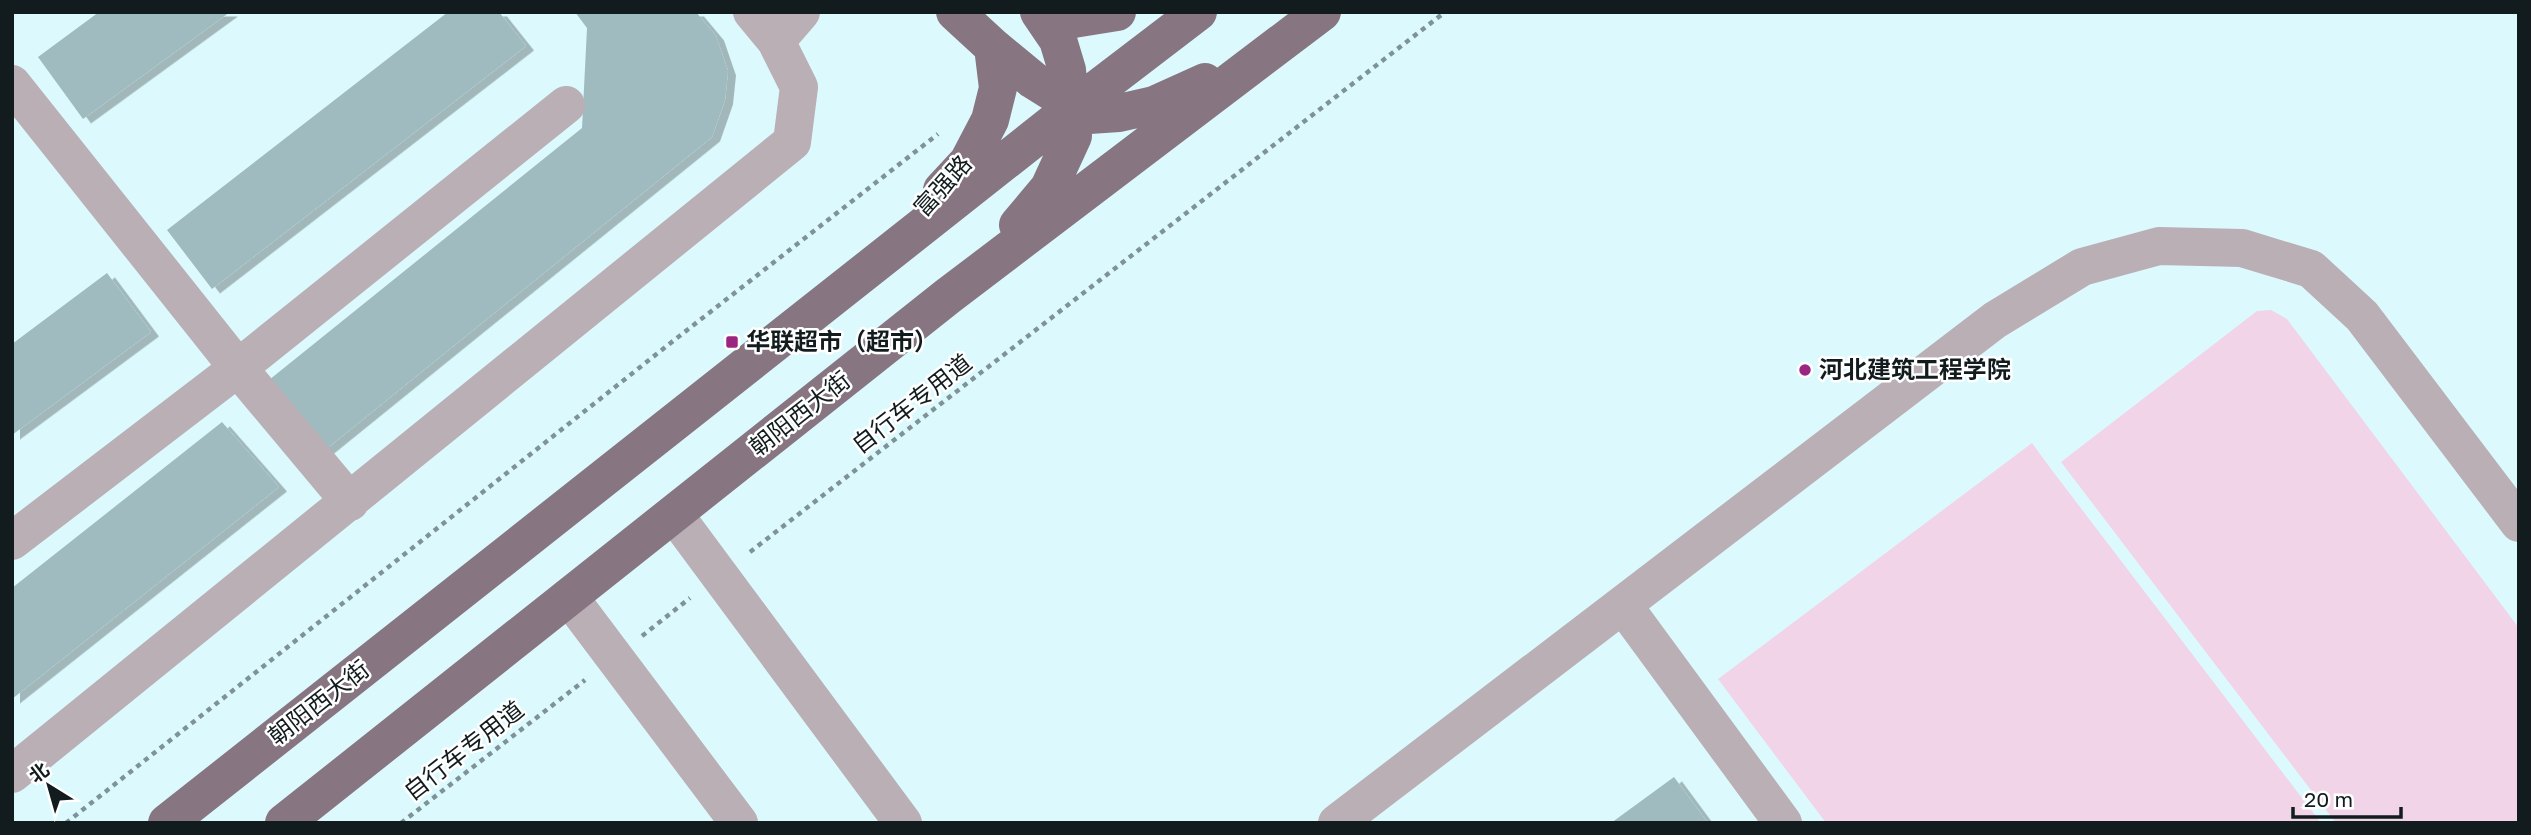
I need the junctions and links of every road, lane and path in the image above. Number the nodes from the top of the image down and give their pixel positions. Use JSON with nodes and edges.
{"nodes":[{"id":1,"x":752,"y":12,"type":"edge"},
{"id":2,"x":801,"y":12,"type":"edge"},
{"id":3,"x":955,"y":12,"type":"edge"},
{"id":4,"x":1040,"y":12,"type":"edge"},
{"id":5,"x":1117,"y":12,"type":"edge"},
{"id":6,"x":1198,"y":12,"type":"edge"},
{"id":7,"x":1322,"y":12,"type":"edge"},
{"id":8,"x":1444,"y":12,"type":"edge"},
{"id":9,"x":776,"y":41,"type":"junction"},
{"id":10,"x":993,"y":47,"type":"junction"},
{"id":11,"x":1262,"y":57,"type":"junction"},
{"id":12,"x":12,"y":84,"type":"edge"},
{"id":13,"x":566,"y":105,"type":"dead end"},
{"id":14,"x":1072,"y":106,"type":"junction"},
{"id":15,"x":943,"y":131,"type":"dead end"},
{"id":16,"x":948,"y":296,"type":"junction"},
{"id":17,"x":827,"y":303,"type":"junction"},
{"id":18,"x":239,"y":368,"type":"junction"},
{"id":19,"x":350,"y":502,"type":"junction"},
{"id":20,"x":674,"y":514,"type":"junction"},
{"id":21,"x":2519,"y":523,"type":"edge"},
{"id":22,"x":12,"y":541,"type":"edge"},
{"id":23,"x":719,"y":576,"type":"junction"},
{"id":24,"x":569,"y":597,"type":"junction"},
{"id":25,"x":1623,"y":605,"type":"junction"},
{"id":26,"x":614,"y":657,"type":"junction"},
{"id":27,"x":12,"y":774,"type":"edge"},
{"id":28,"x":66,"y":823,"type":"edge"},
{"id":29,"x":167,"y":823,"type":"edge"},
{"id":30,"x":284,"y":823,"type":"edge"},
{"id":31,"x":401,"y":823,"type":"edge"},
{"id":32,"x":739,"y":823,"type":"edge"},
{"id":33,"x":902,"y":823,"type":"edge"},
{"id":34,"x":1337,"y":823,"type":"edge"},
{"id":35,"x":1783,"y":823,"type":"edge"}],
"edges":[{"from":1,"to":9,"type":"street"},
{"from":2,"to":9,"type":"street"},
{"from":3,"to":10,"type":"main road"},
{"from":4,"to":5,"type":"main road"},
{"from":4,"to":14,"type":"main road"},
{"from":6,"to":14,"type":"main road","name":"朝阳西大街"},
{"from":7,"to":11,"type":"main road","name":"朝阳西大街"},
{"from":8,"to":23,"type":"path","name":"自行车专用道"},
{"from":9,"to":19,"type":"street"},
{"from":10,"to":14,"type":"main road"},
{"from":10,"to":17,"type":"main road","name":"富强路"},
{"from":11,"to":14,"type":"main road"},
{"from":11,"to":16,"type":"main road","name":"朝阳西大街"},
{"from":12,"to":18,"type":"street"},
{"from":13,"to":18,"type":"street"},
{"from":14,"to":16,"type":"main road"},
{"from":14,"to":17,"type":"main road","name":"朝阳西大街"},
{"from":15,"to":28,"type":"path"},
{"from":16,"to":20,"type":"main road","name":"朝阳西大街"},
{"from":17,"to":29,"type":"main road","name":"朝阳西大街"},
{"from":18,"to":19,"type":"street"},
{"from":18,"to":22,"type":"street"},
{"from":19,"to":27,"type":"street"},
{"from":20,"to":23,"type":"street"},
{"from":20,"to":24,"type":"main road","name":"朝阳西大街"},
{"from":21,"to":25,"type":"street"},
{"from":23,"to":26,"type":"path","name":"自行车专用道"},
{"from":23,"to":33,"type":"street"},
{"from":24,"to":26,"type":"street"},
{"from":24,"to":30,"type":"main road","name":"朝阳西大街"},
{"from":25,"to":34,"type":"street"},
{"from":25,"to":35,"type":"street"},
{"from":26,"to":31,"type":"path","name":"自行车专用道"},
{"from":26,"to":32,"type":"street"}]}
